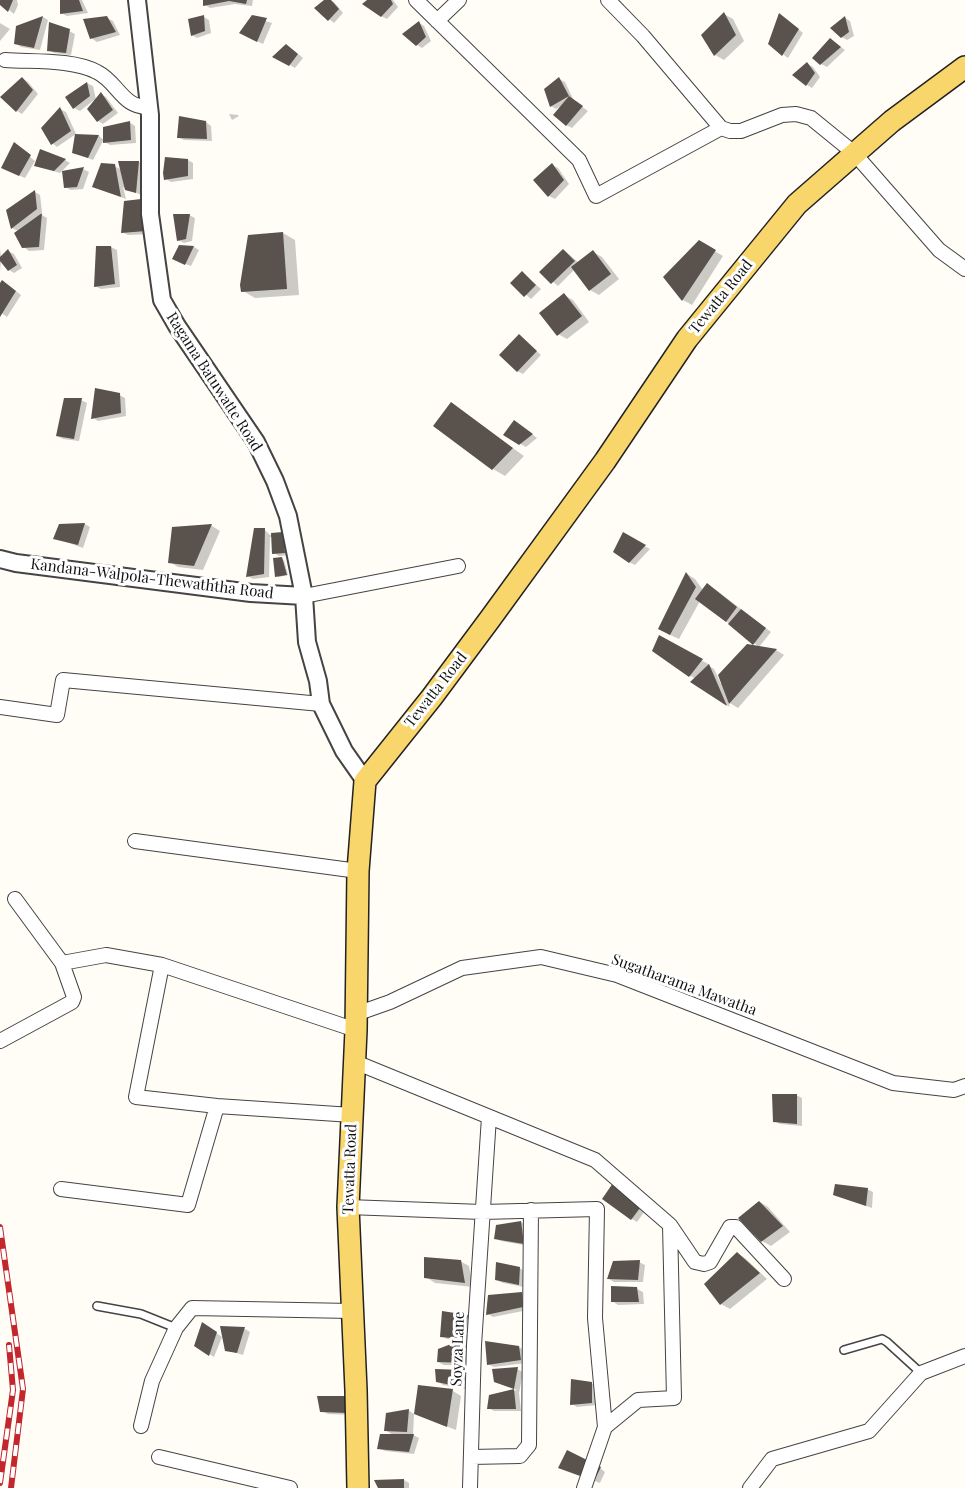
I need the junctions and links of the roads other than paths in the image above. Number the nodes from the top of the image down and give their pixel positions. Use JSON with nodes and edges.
{"nodes":[{"id":1,"x":137,"y":0,"type":"edge"},
{"id":2,"x":416,"y":0,"type":"edge"},
{"id":3,"x":459,"y":0,"type":"edge"},
{"id":4,"x":608,"y":0,"type":"edge"},
{"id":5,"x":437,"y":21,"type":"junction"},
{"id":6,"x":5,"y":60,"type":"dead end"},
{"id":7,"x":965,"y":68,"type":"edge"},
{"id":8,"x":149,"y":107,"type":"junction"},
{"id":9,"x":721,"y":128,"type":"junction"},
{"id":10,"x":854,"y":153,"type":"junction"},
{"id":11,"x":965,"y":269,"type":"edge"},
{"id":12,"x":0,"y":559,"type":"edge"},
{"id":13,"x":458,"y":566,"type":"dead end"},
{"id":14,"x":304,"y":596,"type":"junction"},
{"id":15,"x":321,"y":704,"type":"junction"},
{"id":16,"x":0,"y":707,"type":"edge"},
{"id":17,"x":365,"y":781,"type":"junction"},
{"id":18,"x":135,"y":841,"type":"dead end"},
{"id":19,"x":358,"y":871,"type":"junction"},
{"id":20,"x":15,"y":899,"type":"dead end"},
{"id":21,"x":62,"y":963,"type":"junction"},
{"id":22,"x":162,"y":966,"type":"junction"},
{"id":23,"x":356,"y":1022,"type":"junction"},
{"id":24,"x":0,"y":1041,"type":"edge"},
{"id":25,"x":355,"y":1062,"type":"junction"},
{"id":26,"x":965,"y":1086,"type":"edge"},
{"id":27,"x":217,"y":1106,"type":"junction"},
{"id":28,"x":352,"y":1115,"type":"junction"},
{"id":29,"x":489,"y":1117,"type":"junction"},
{"id":30,"x":61,"y":1189,"type":"dead end"},
{"id":31,"x":348,"y":1207,"type":"junction"},
{"id":32,"x":531,"y":1210,"type":"junction"},
{"id":33,"x":482,"y":1212,"type":"junction"},
{"id":34,"x":670,"y":1225,"type":"junction"},
{"id":35,"x":784,"y":1279,"type":"dead end"},
{"id":36,"x":97,"y":1306,"type":"dead end"},
{"id":37,"x":352,"y":1311,"type":"junction"},
{"id":38,"x":176,"y":1328,"type":"junction"},
{"id":39,"x":844,"y":1350,"type":"dead end"},
{"id":40,"x":965,"y":1356,"type":"edge"},
{"id":41,"x":921,"y":1373,"type":"junction"},
{"id":42,"x":141,"y":1426,"type":"dead end"},
{"id":43,"x":605,"y":1427,"type":"junction"},
{"id":44,"x":159,"y":1457,"type":"dead end"},
{"id":45,"x":471,"y":1457,"type":"junction"},
{"id":46,"x":290,"y":1488,"type":"edge"},
{"id":47,"x":358,"y":1488,"type":"edge"},
{"id":48,"x":470,"y":1488,"type":"edge"},
{"id":49,"x":584,"y":1488,"type":"edge"},
{"id":50,"x":750,"y":1488,"type":"edge"}],
"edges":[{"from":1,"to":8,"type":"street","name":"Ragama Batuwatte Road"},
{"from":2,"to":5,"type":"street"},
{"from":3,"to":5,"type":"street"},
{"from":4,"to":9,"type":"street"},
{"from":5,"to":9,"type":"street"},
{"from":6,"to":8,"type":"street"},
{"from":7,"to":10,"type":"main road","name":"Tewatta Road"},
{"from":8,"to":14,"type":"street","name":"Ragama Batuwatte Road"},
{"from":9,"to":10,"type":"street"},
{"from":10,"to":11,"type":"street"},
{"from":10,"to":17,"type":"main road","name":"Tewatta Road"},
{"from":12,"to":14,"type":"street","name":"Kandana-Walpola-Thewaththa Road"},
{"from":13,"to":14,"type":"street"},
{"from":14,"to":15,"type":"street","name":"Ragama Batuwatte Road"},
{"from":15,"to":16,"type":"street"},
{"from":15,"to":17,"type":"street","name":"Ragama Batuwatte Road"},
{"from":17,"to":19,"type":"main road","name":"Tewatta Road"},
{"from":18,"to":19,"type":"street"},
{"from":19,"to":23,"type":"main road","name":"Tewatta Road"},
{"from":20,"to":21,"type":"street"},
{"from":21,"to":22,"type":"street"},
{"from":21,"to":24,"type":"street"},
{"from":22,"to":23,"type":"street"},
{"from":22,"to":27,"type":"street"},
{"from":23,"to":25,"type":"main road","name":"Tewatta Road"},
{"from":23,"to":26,"type":"street","name":"Sugatharama Mawatha"},
{"from":25,"to":28,"type":"main road","name":"Tewatta Road"},
{"from":25,"to":29,"type":"street"},
{"from":27,"to":28,"type":"street"},
{"from":27,"to":30,"type":"street"},
{"from":28,"to":31,"type":"main road","name":"Tewatta Road"},
{"from":29,"to":33,"type":"street","name":"Soyza Lane"},
{"from":29,"to":34,"type":"street"},
{"from":31,"to":33,"type":"street"},
{"from":31,"to":37,"type":"main road","name":"Tewatta Road"},
{"from":32,"to":33,"type":"street"},
{"from":32,"to":43,"type":"street"},
{"from":32,"to":45,"type":"street"},
{"from":33,"to":45,"type":"street","name":"Soyza Lane"},
{"from":34,"to":35,"type":"street"},
{"from":34,"to":43,"type":"street"},
{"from":36,"to":38,"type":"lane"},
{"from":37,"to":38,"type":"street"},
{"from":37,"to":47,"type":"main road","name":"Tewatta Road"},
{"from":38,"to":42,"type":"street"},
{"from":39,"to":41,"type":"lane"},
{"from":40,"to":41,"type":"street"},
{"from":41,"to":50,"type":"street"},
{"from":43,"to":49,"type":"street"},
{"from":44,"to":46,"type":"street"},
{"from":45,"to":48,"type":"street","name":"Soyza Lane"}]}
